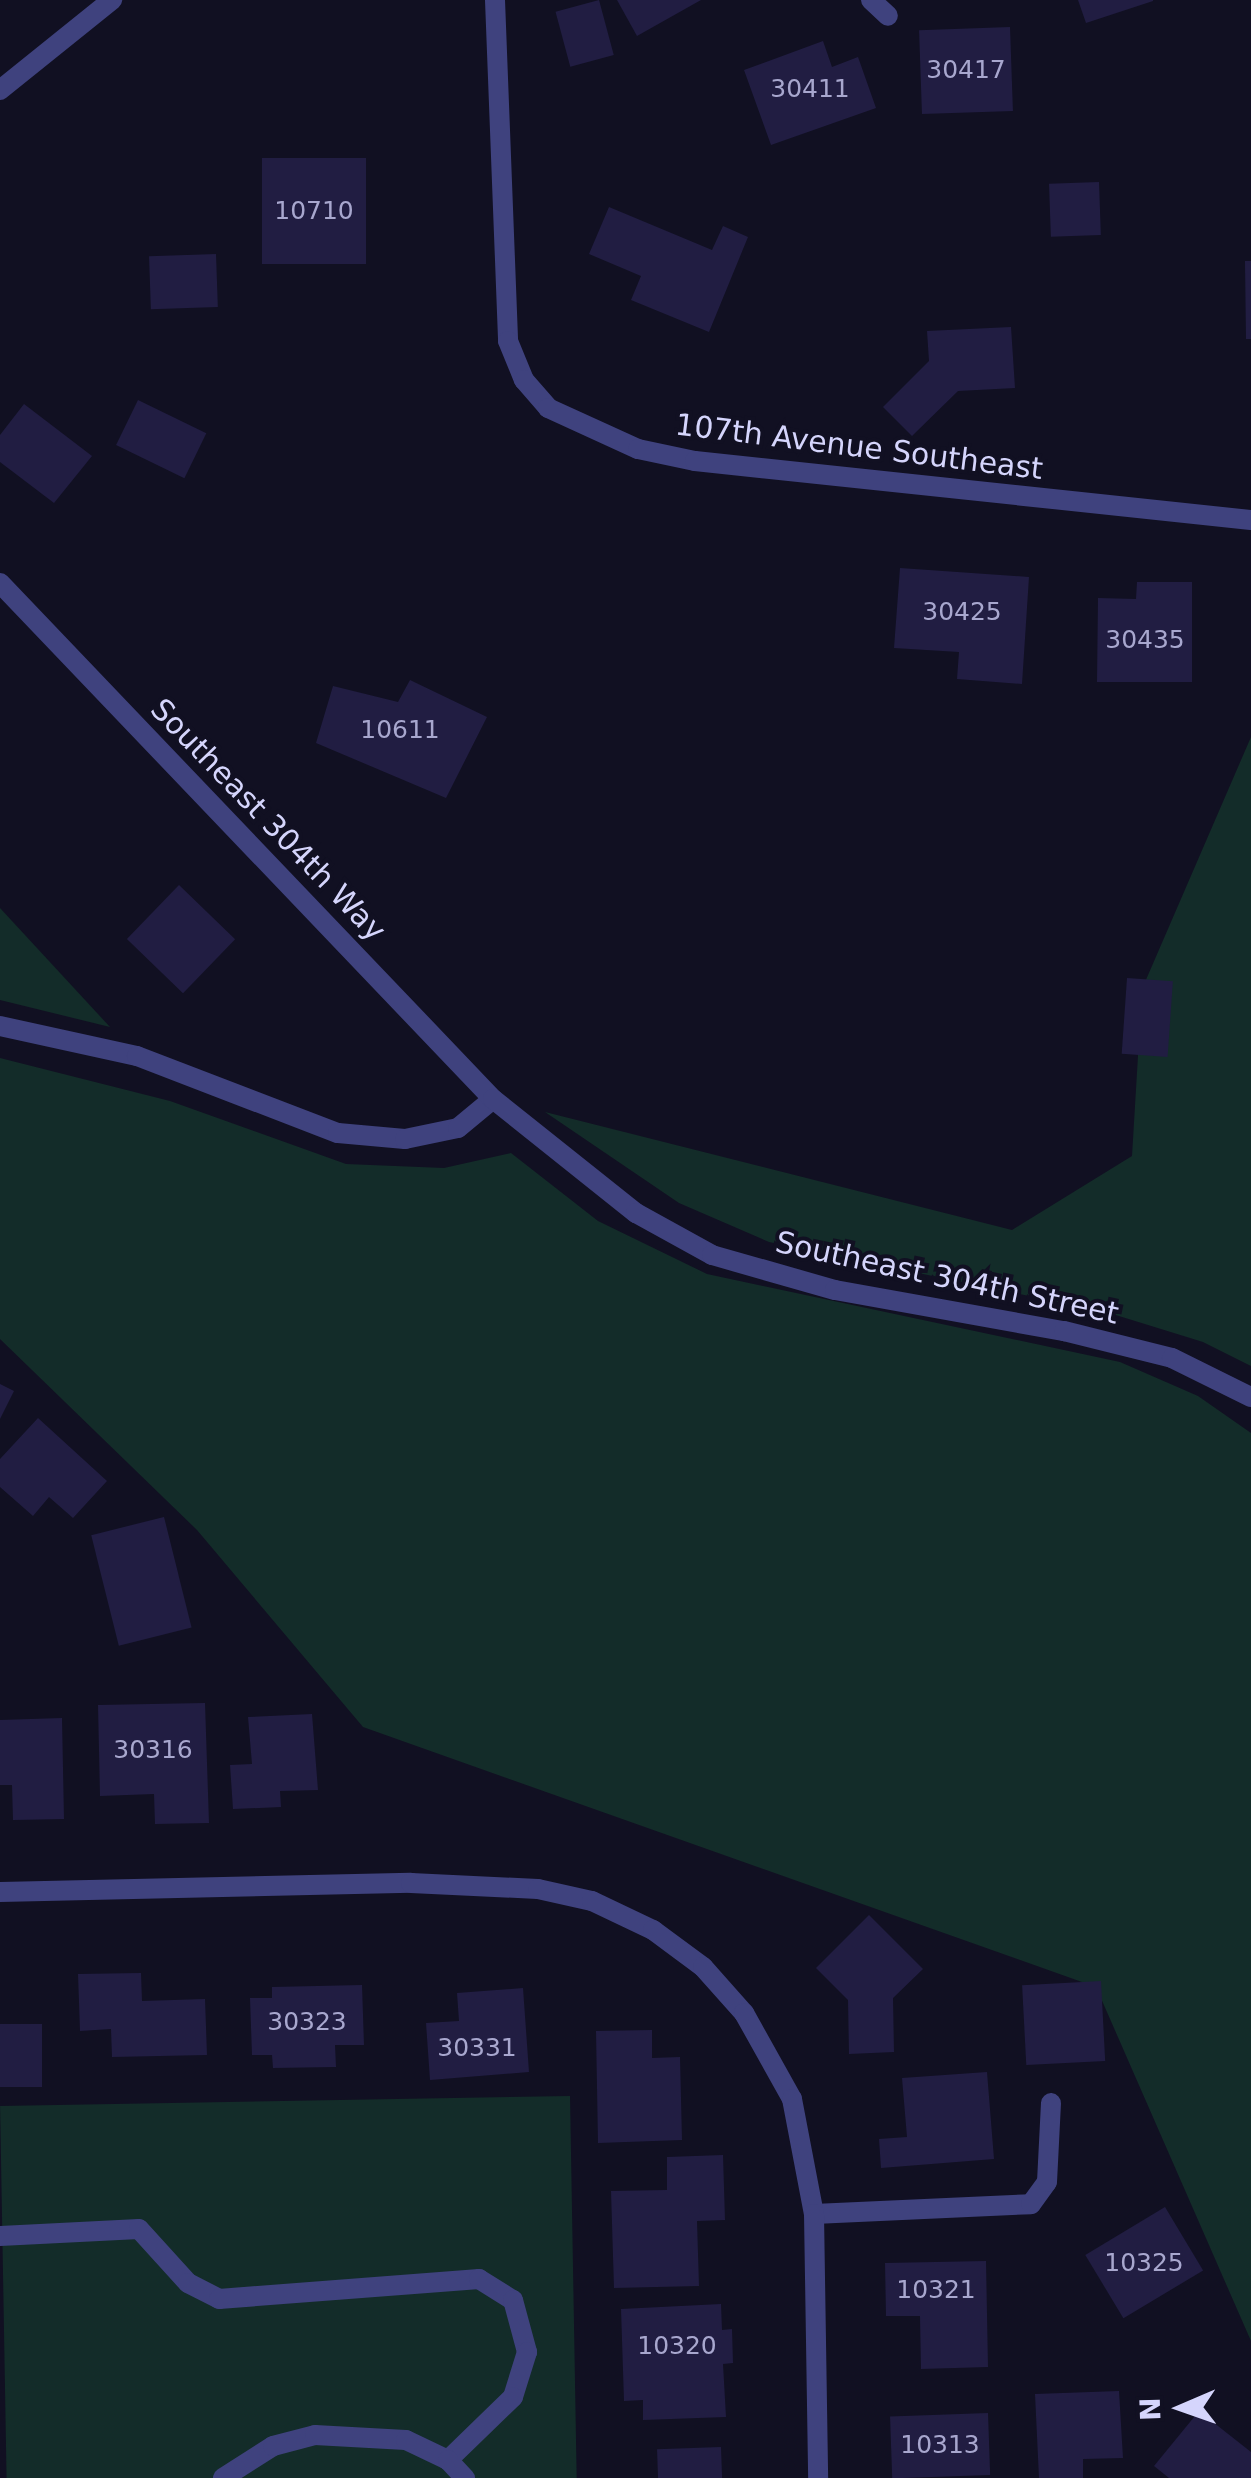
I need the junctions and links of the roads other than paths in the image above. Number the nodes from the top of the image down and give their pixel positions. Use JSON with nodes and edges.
{"nodes":[{"id":1,"x":112,"y":0,"type":"edge"},
{"id":2,"x":496,"y":0,"type":"edge"},
{"id":3,"x":872,"y":0,"type":"edge"},
{"id":4,"x":888,"y":16,"type":"dead end"},
{"id":5,"x":0,"y":90,"type":"edge"},
{"id":6,"x":1251,"y":520,"type":"edge"},
{"id":7,"x":0,"y":583,"type":"edge"},
{"id":8,"x":0,"y":1026,"type":"edge"},
{"id":9,"x":493,"y":1099,"type":"junction"},
{"id":10,"x":1251,"y":1396,"type":"edge"},
{"id":11,"x":0,"y":1892,"type":"edge"},
{"id":12,"x":1051,"y":2104,"type":"dead end"},
{"id":13,"x":814,"y":2214,"type":"junction"},
{"id":14,"x":0,"y":2236,"type":"edge"},
{"id":15,"x":448,"y":2460,"type":"junction"},
{"id":16,"x":224,"y":2478,"type":"edge"},
{"id":17,"x":466,"y":2478,"type":"edge"},
{"id":18,"x":818,"y":2478,"type":"edge"}],
"edges":[{"from":1,"to":5,"type":"street"},
{"from":2,"to":6,"type":"street","name":"107th Avenue Southeast"},
{"from":3,"to":4,"type":"street"},
{"from":7,"to":9,"type":"street","name":"Southeast 304th Way"},
{"from":8,"to":9,"type":"street"},
{"from":9,"to":10,"type":"street","name":"Southeast 304th Street"},
{"from":11,"to":13,"type":"street"},
{"from":12,"to":13,"type":"street"},
{"from":13,"to":18,"type":"street"},
{"from":14,"to":15,"type":"street"},
{"from":15,"to":16,"type":"street"},
{"from":15,"to":17,"type":"street"}]}
